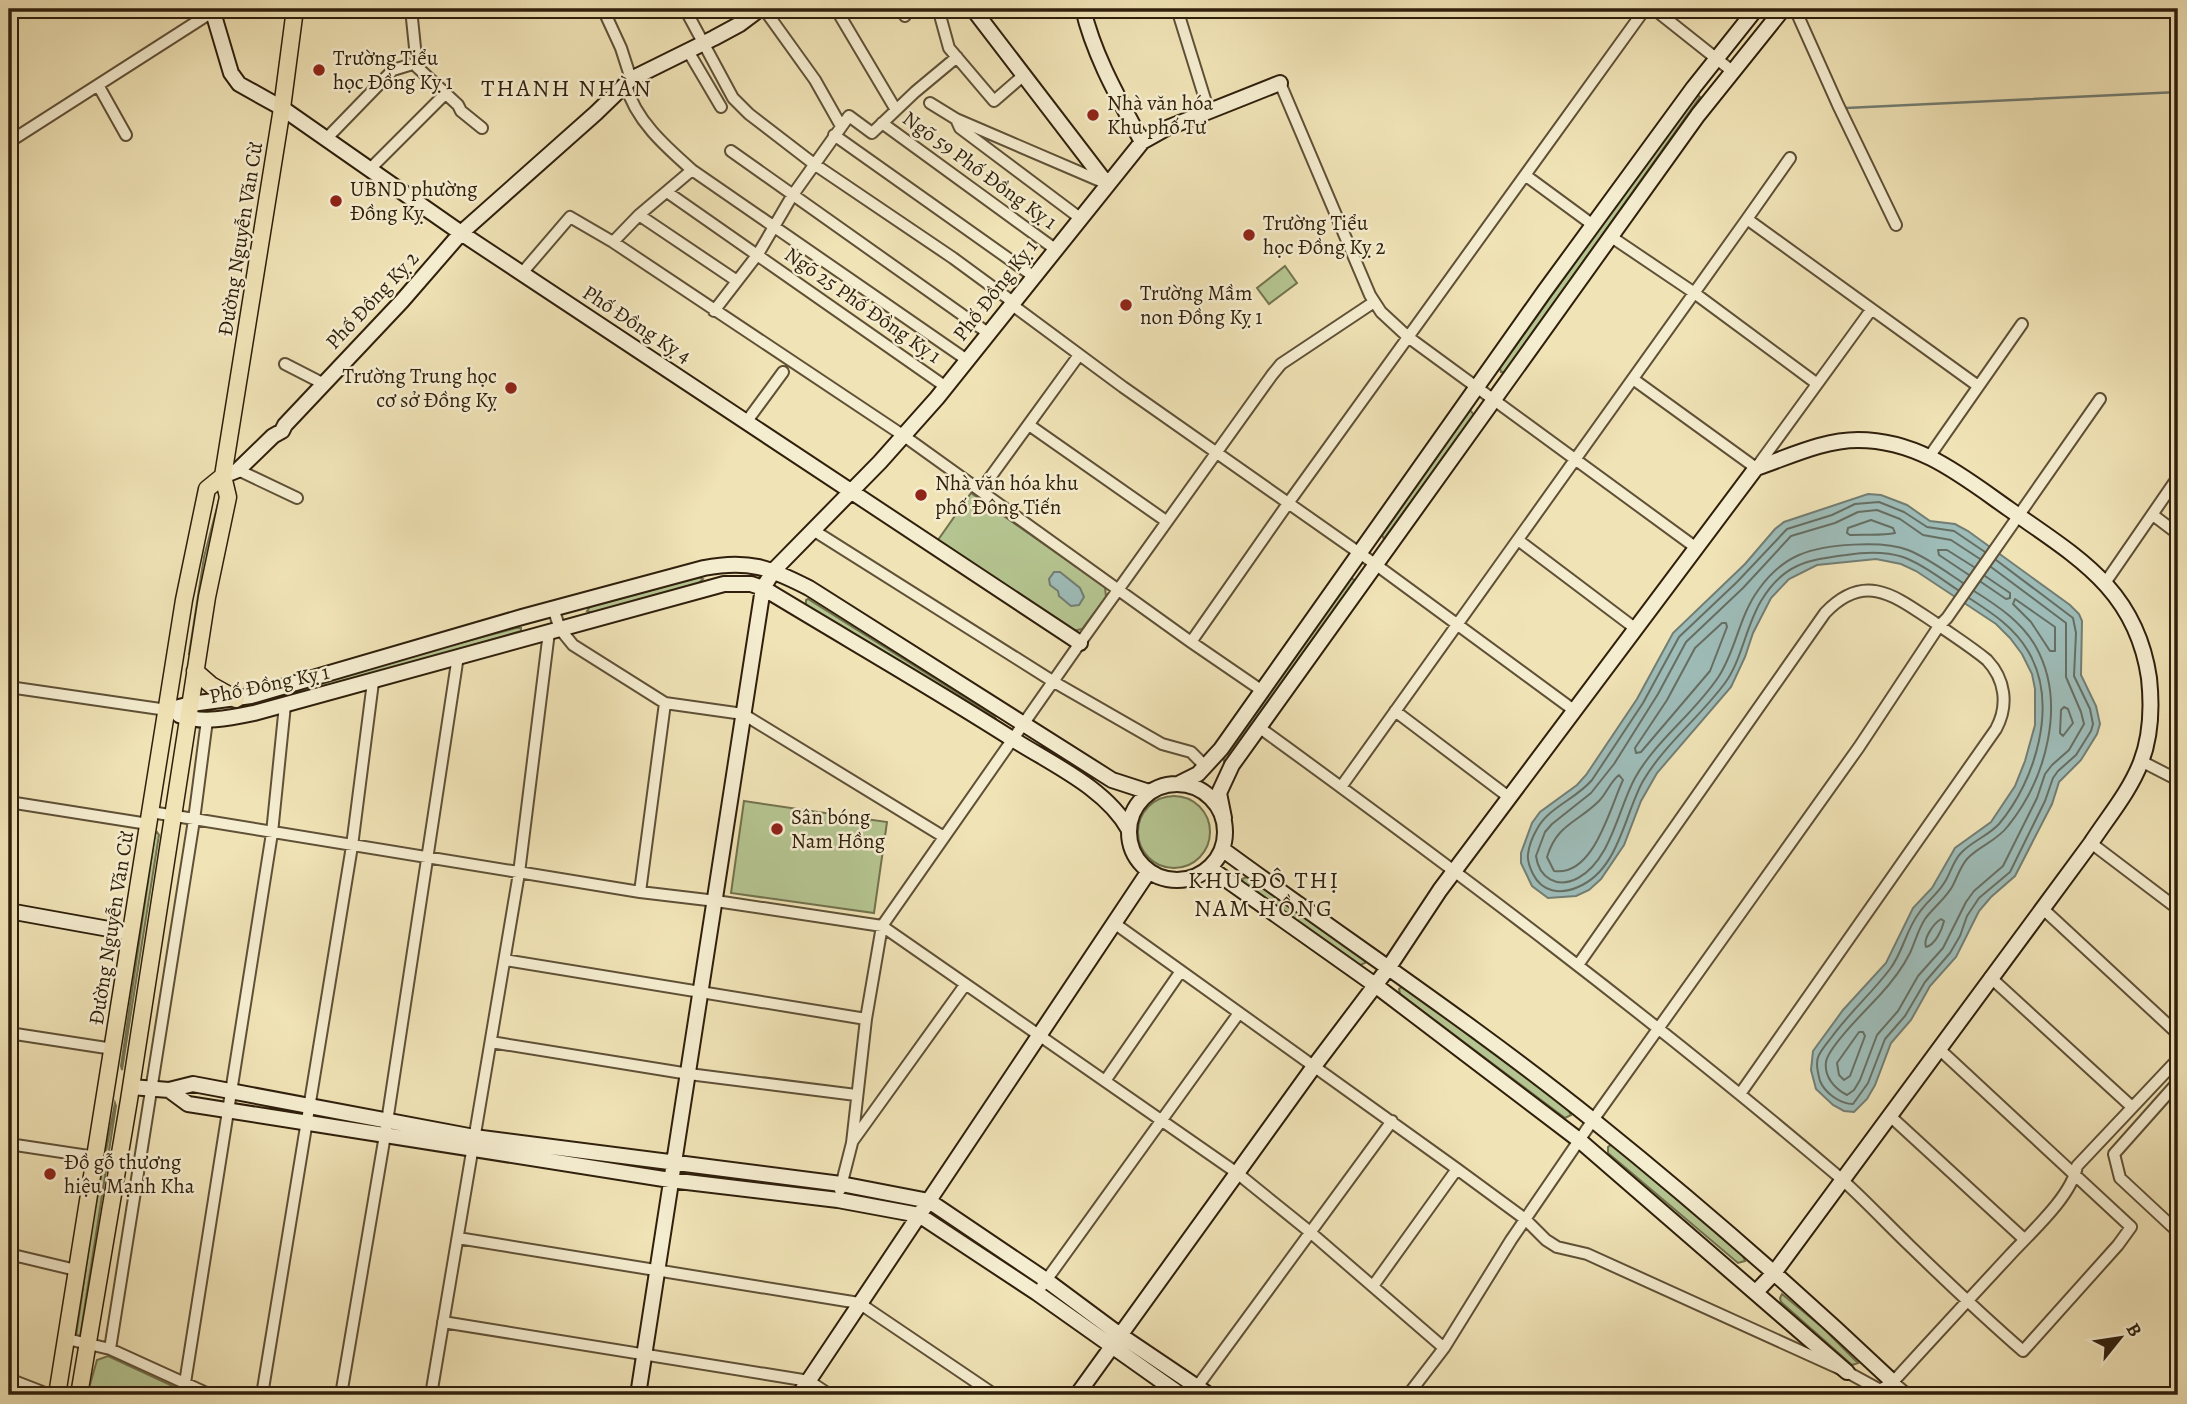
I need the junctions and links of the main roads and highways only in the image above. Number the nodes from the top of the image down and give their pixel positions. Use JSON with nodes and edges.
{"nodes":[{"id":1,"x":295,"y":9,"type":"edge"},
{"id":2,"x":230,"y":473,"type":"junction"},
{"id":3,"x":195,"y":671,"type":"junction"},
{"id":4,"x":236,"y":699,"type":"road end"},
{"id":5,"x":57,"y":1395,"type":"edge"},
{"id":6,"x":79,"y":1395,"type":"edge"}],
"edges":[{"from":1,"to":2,"type":"main road","name":"Đường Nguyễn Văn Cừ"},
{"from":2,"to":3,"type":"main road","name":"Đường Nguyễn Văn Cừ"},
{"from":2,"to":5,"type":"main road","name":"Đường Nguyễn Văn Cừ"},
{"from":3,"to":4,"type":"main road"},
{"from":3,"to":6,"type":"main road","name":"Đường Nguyễn Văn Cừ"}]}
